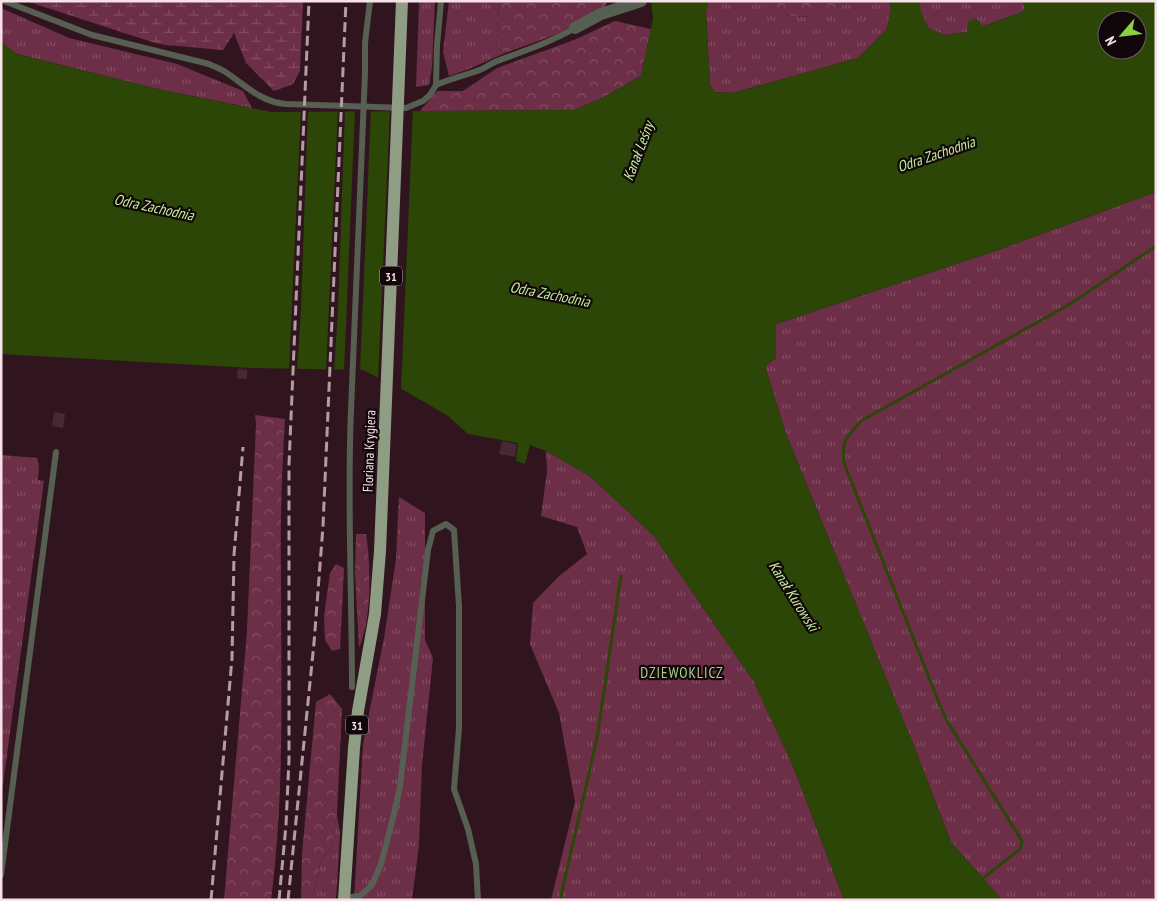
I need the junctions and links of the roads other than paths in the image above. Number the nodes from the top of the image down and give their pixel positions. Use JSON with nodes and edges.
{"nodes":[{"id":1,"x":4,"y":1,"type":"edge"},
{"id":2,"x":370,"y":1,"type":"edge"},
{"id":3,"x":402,"y":1,"type":"edge"},
{"id":4,"x":440,"y":1,"type":"edge"},
{"id":5,"x":637,"y":2,"type":"edge"},
{"id":6,"x":575,"y":28,"type":"joint"},
{"id":7,"x":436,"y":85,"type":"junction"},
{"id":8,"x":56,"y":452,"type":"dead end"},
{"id":9,"x":352,"y":687,"type":"dead end"},
{"id":10,"x":1,"y":875,"type":"edge"},
{"id":11,"x":344,"y":899,"type":"edge"},
{"id":12,"x":478,"y":900,"type":"edge"}],
"edges":[{"from":1,"to":7,"type":"lane"},
{"from":2,"to":9,"type":"lane","name":"Floriana Krygiera","bridge":true},
{"from":3,"to":11,"type":"main road","name":"Floriana Krygiera","number":"31","bridge":true},
{"from":4,"to":7,"type":"lane"},
{"from":5,"to":6,"type":"street"},
{"from":6,"to":7,"type":"lane"},
{"from":8,"to":10,"type":"lane"},
{"from":11,"to":12,"type":"lane"}]}
